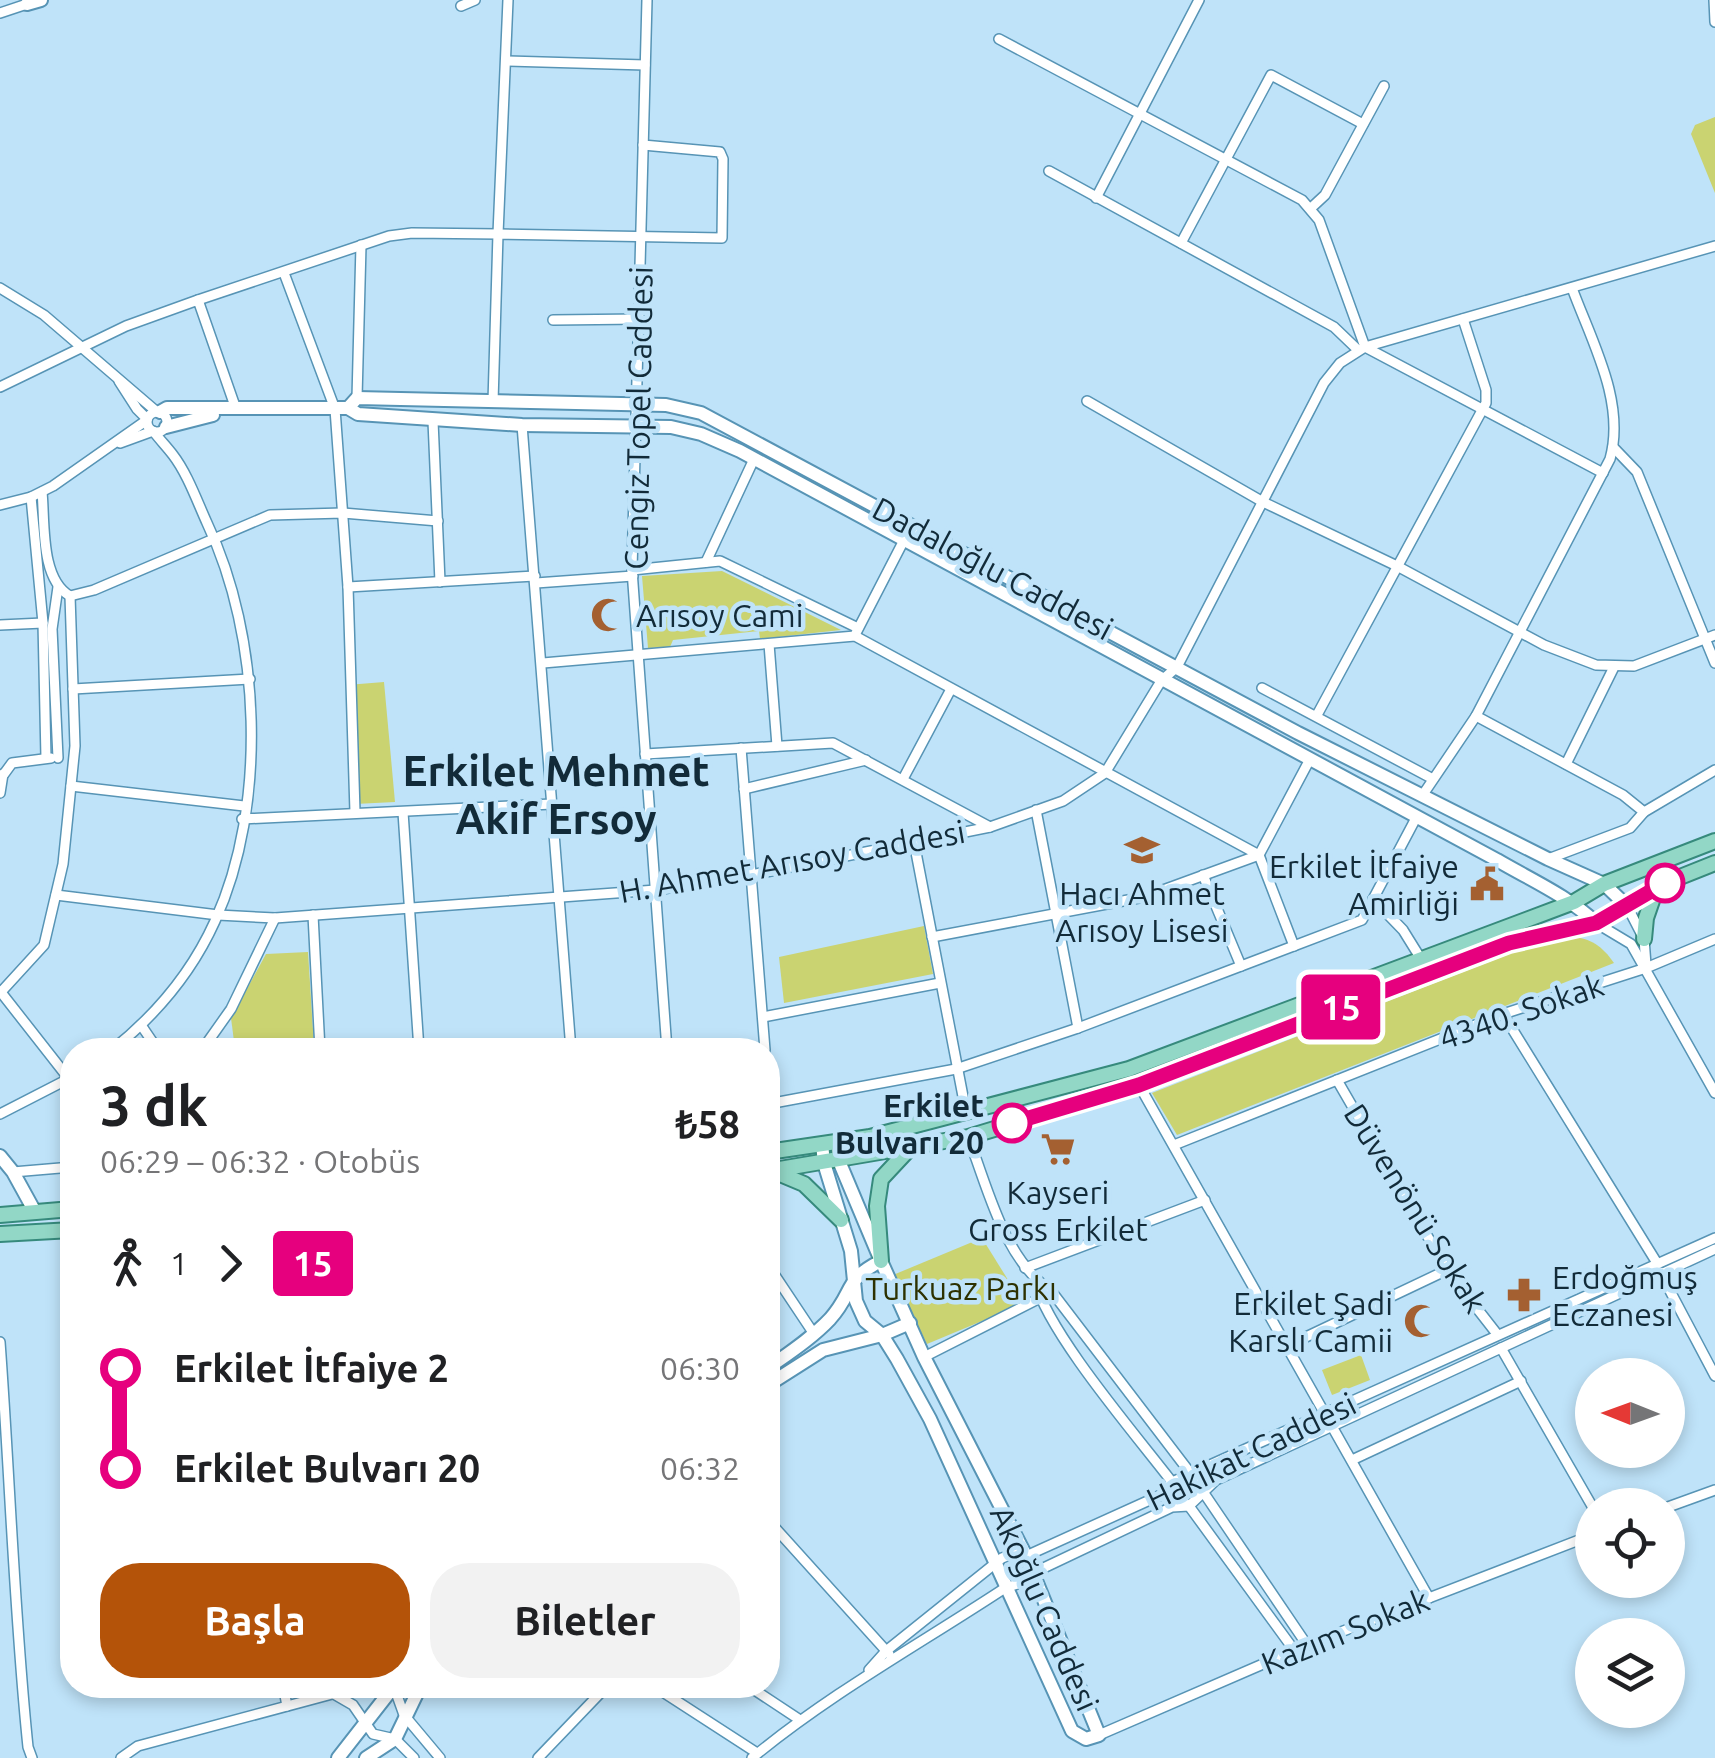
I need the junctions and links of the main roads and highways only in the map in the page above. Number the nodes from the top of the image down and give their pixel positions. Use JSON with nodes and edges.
{"nodes":[{"id":1,"x":1715,"y":841,"type":"edge"},
{"id":2,"x":1715,"y":863,"type":"edge"},
{"id":3,"x":1656,"y":889,"type":"junction"},
{"id":4,"x":1644,"y":939,"type":"road end"},
{"id":5,"x":909,"y":1148,"type":"junction"},
{"id":6,"x":780,"y":1150,"type":"edge"},
{"id":7,"x":780,"y":1170,"type":"edge"},
{"id":8,"x":780,"y":1175,"type":"edge"},
{"id":9,"x":60,"y":1210,"type":"edge"},
{"id":10,"x":35,"y":1212,"type":"junction"},
{"id":11,"x":0,"y":1215,"type":"edge"},
{"id":12,"x":841,"y":1220,"type":"road end"},
{"id":13,"x":60,"y":1231,"type":"edge"},
{"id":14,"x":37,"y":1232,"type":"junction"},
{"id":15,"x":0,"y":1234,"type":"edge"},
{"id":16,"x":882,"y":1261,"type":"road end"}],
"edges":[{"from":1,"to":6,"type":"main road"},
{"from":2,"to":3,"type":"main road"},
{"from":3,"to":4,"type":"main road"},
{"from":3,"to":5,"type":"main road"},
{"from":5,"to":7,"type":"main road"},
{"from":5,"to":16,"type":"main road"},
{"from":8,"to":12,"type":"main road"},
{"from":9,"to":10,"type":"main road"},
{"from":10,"to":11,"type":"main road"},
{"from":10,"to":14,"type":"main road"},
{"from":13,"to":14,"type":"main road"},
{"from":14,"to":15,"type":"main road"}]}
